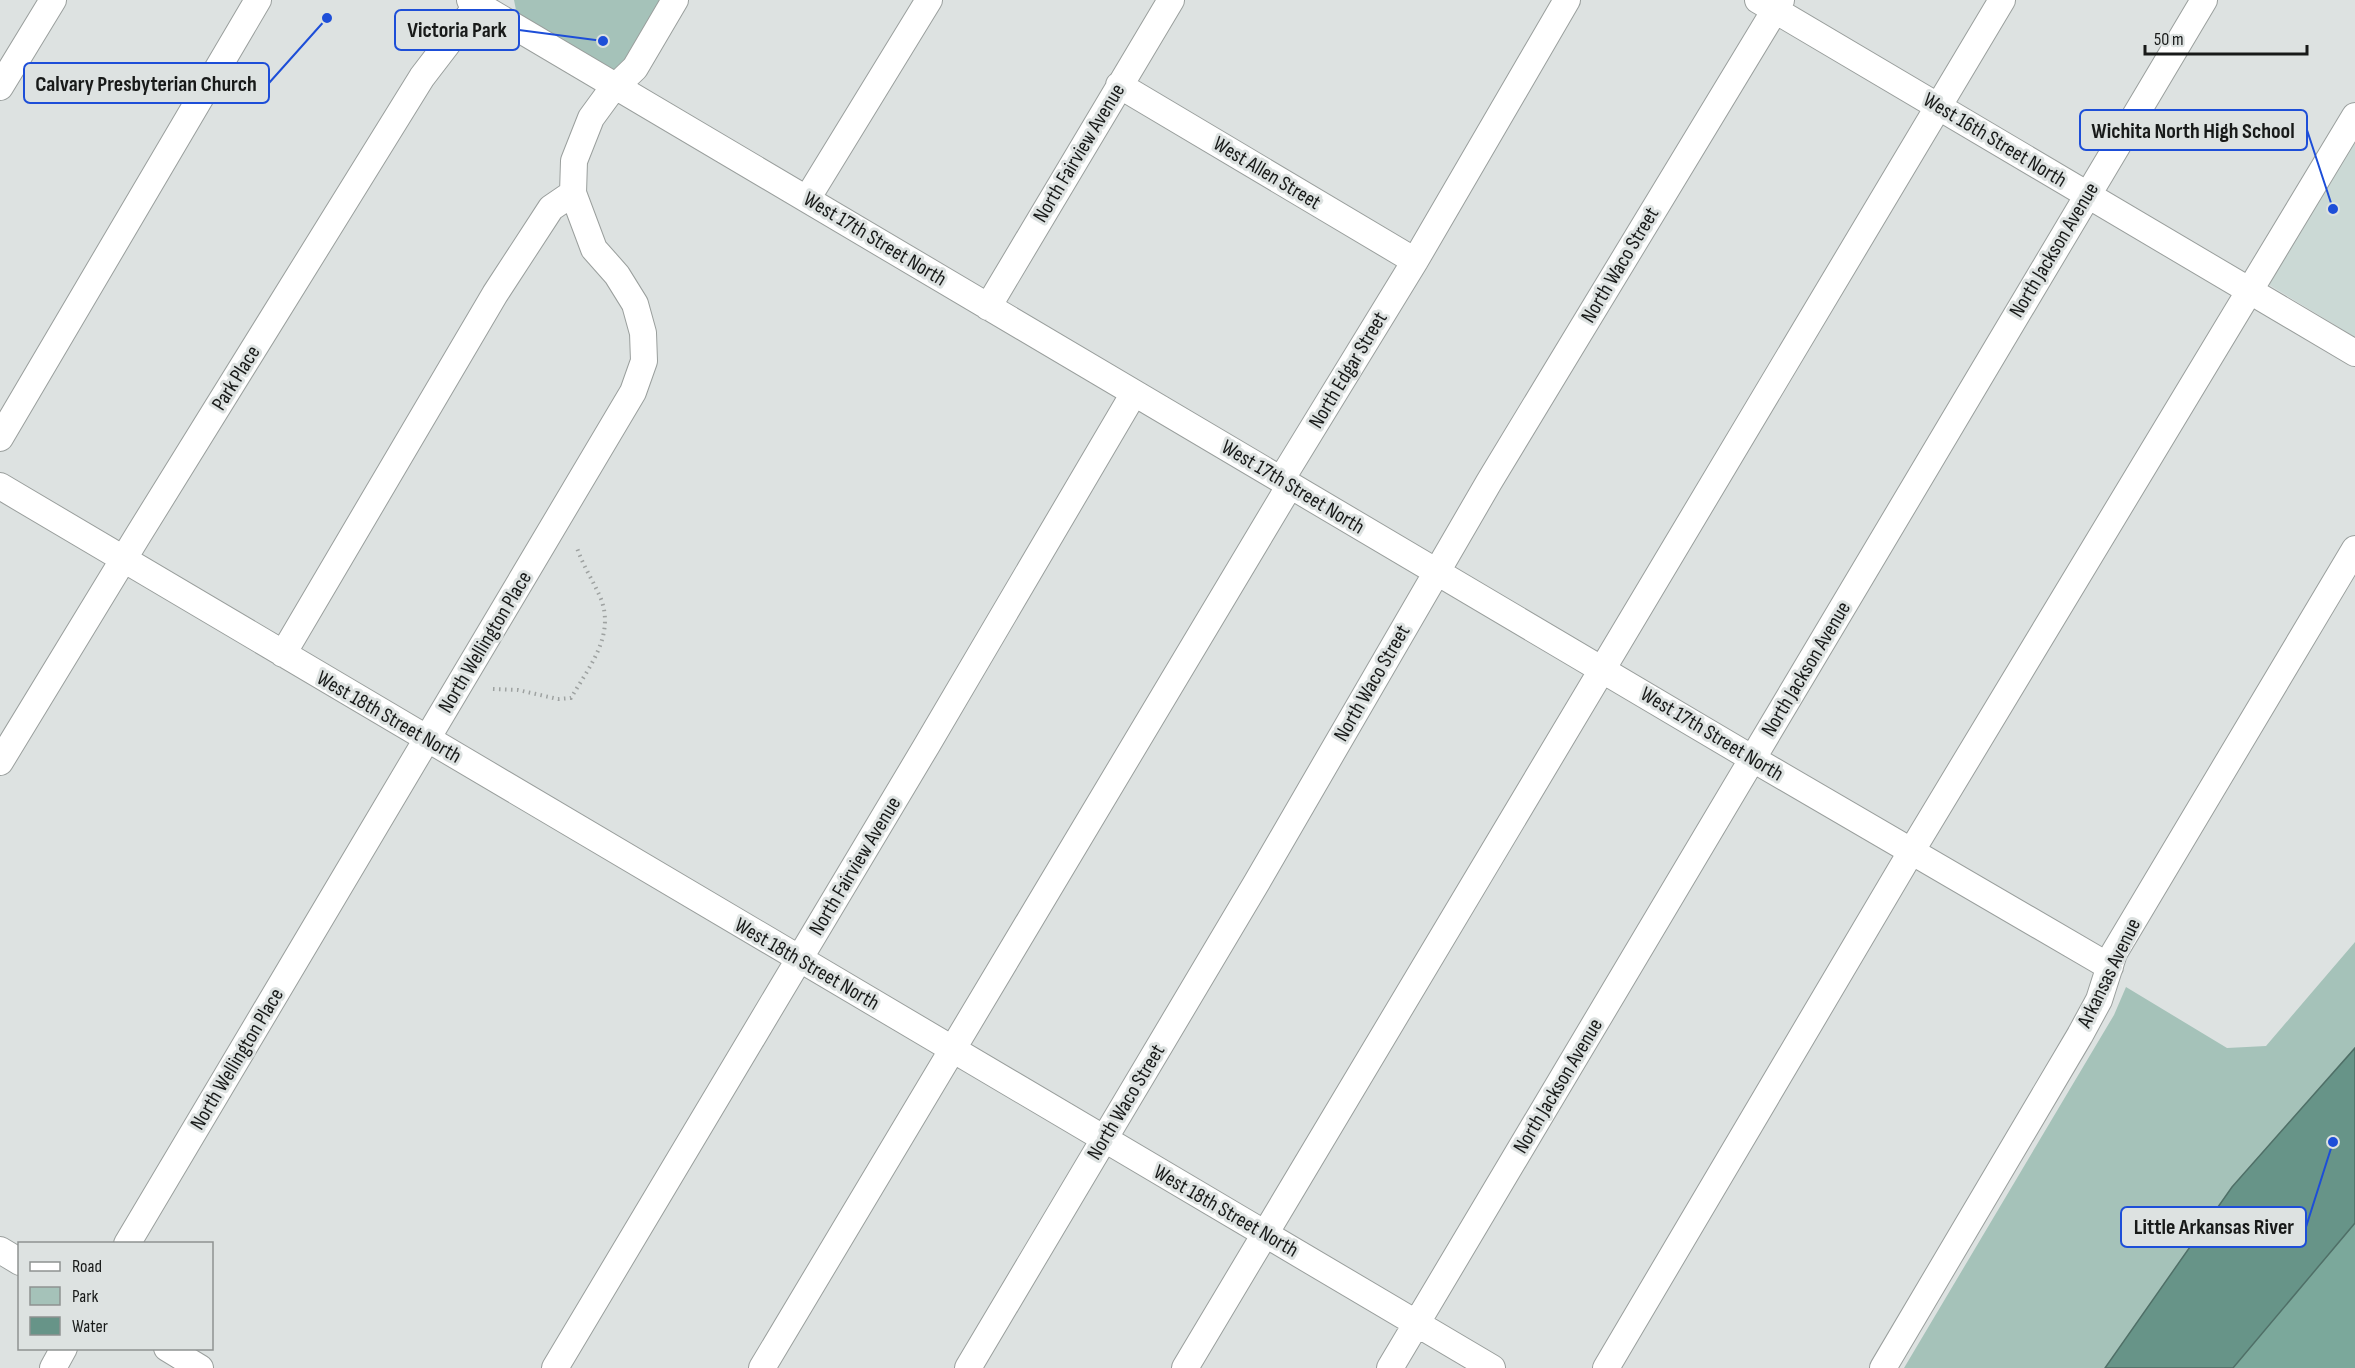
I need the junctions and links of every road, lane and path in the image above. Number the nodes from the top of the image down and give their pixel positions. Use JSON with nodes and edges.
{"nodes":[{"id":1,"x":53,"y":0,"type":"edge"},
{"id":2,"x":258,"y":0,"type":"edge"},
{"id":3,"x":675,"y":0,"type":"edge"},
{"id":4,"x":929,"y":0,"type":"edge"},
{"id":5,"x":1170,"y":0,"type":"edge"},
{"id":6,"x":1566,"y":0,"type":"edge"},
{"id":7,"x":2002,"y":0,"type":"edge"},
{"id":8,"x":2204,"y":0,"type":"edge"},
{"id":9,"x":476,"y":2,"type":"edge"},
{"id":10,"x":1771,"y":3,"type":"edge"},
{"id":11,"x":1119,"y":85,"type":"junction"},
{"id":12,"x":616,"y":86,"type":"junction"},
{"id":13,"x":0,"y":87,"type":"edge"},
{"id":14,"x":1938,"y":106,"type":"junction"},
{"id":15,"x":2355,"y":116,"type":"edge"},
{"id":16,"x":573,"y":193,"type":"junction"},
{"id":17,"x":2087,"y":194,"type":"junction"},
{"id":18,"x":807,"y":199,"type":"junction"},
{"id":19,"x":1415,"y":261,"type":"junction"},
{"id":20,"x":2249,"y":291,"type":"junction"},
{"id":21,"x":988,"y":307,"type":"junction"},
{"id":22,"x":2355,"y":353,"type":"edge"},
{"id":23,"x":1134,"y":393,"type":"junction"},
{"id":24,"x":0,"y":438,"type":"edge"},
{"id":25,"x":1285,"y":482,"type":"junction"},
{"id":26,"x":0,"y":486,"type":"edge"},
{"id":27,"x":577,"y":548,"type":"dead end"},
{"id":28,"x":2355,"y":549,"type":"edge"},
{"id":29,"x":122,"y":560,"type":"junction"},
{"id":30,"x":1437,"y":571,"type":"junction"},
{"id":31,"x":283,"y":654,"type":"junction"},
{"id":32,"x":1602,"y":669,"type":"junction"},
{"id":33,"x":493,"y":689,"type":"dead end"},
{"id":34,"x":427,"y":740,"type":"junction"},
{"id":35,"x":1753,"y":759,"type":"junction"},
{"id":36,"x":0,"y":762,"type":"edge"},
{"id":37,"x":1911,"y":852,"type":"junction"},
{"id":38,"x":799,"y":959,"type":"junction"},
{"id":39,"x":2110,"y":967,"type":"junction"},
{"id":40,"x":952,"y":1050,"type":"junction"},
{"id":41,"x":1104,"y":1139,"type":"junction"},
{"id":42,"x":1265,"y":1234,"type":"junction"},
{"id":43,"x":128,"y":1242,"type":"edge"},
{"id":44,"x":0,"y":1250,"type":"edge"},
{"id":45,"x":18,"y":1261,"type":"edge"},
{"id":46,"x":1417,"y":1323,"type":"junction"},
{"id":47,"x":63,"y":1350,"type":"edge"},
{"id":48,"x":170,"y":1350,"type":"edge"},
{"id":49,"x":53,"y":1368,"type":"edge"},
{"id":50,"x":200,"y":1368,"type":"edge"},
{"id":51,"x":555,"y":1368,"type":"edge"},
{"id":52,"x":762,"y":1368,"type":"edge"},
{"id":53,"x":968,"y":1368,"type":"edge"},
{"id":54,"x":1185,"y":1368,"type":"edge"},
{"id":55,"x":1390,"y":1368,"type":"edge"},
{"id":56,"x":1492,"y":1368,"type":"edge"},
{"id":57,"x":1606,"y":1368,"type":"edge"},
{"id":58,"x":1883,"y":1368,"type":"edge"}],
"edges":[{"from":1,"to":13,"type":"street"},
{"from":2,"to":24,"type":"street"},
{"from":3,"to":12,"type":"street"},
{"from":4,"to":18,"type":"street"},
{"from":5,"to":11,"type":"street","name":"North Fairview Avenue"},
{"from":6,"to":19,"type":"street","name":"North Edgar Street"},
{"from":7,"to":14,"type":"street"},
{"from":8,"to":17,"type":"street","name":"North Jackson Avenue"},
{"from":9,"to":12,"type":"street","name":"West 17th Street North"},
{"from":9,"to":29,"type":"street","name":"Park Place"},
{"from":10,"to":14,"type":"street","name":"West 16th Street North"},
{"from":10,"to":30,"type":"street","name":"North Waco Street"},
{"from":11,"to":19,"type":"street","name":"West Allen Street"},
{"from":11,"to":21,"type":"street","name":"North Fairview Avenue"},
{"from":12,"to":16,"type":"street","name":"North Wellington Place"},
{"from":12,"to":18,"type":"street","name":"West 17th Street North"},
{"from":14,"to":17,"type":"street","name":"West 16th Street North"},
{"from":14,"to":32,"type":"street"},
{"from":15,"to":20,"type":"street"},
{"from":16,"to":31,"type":"street"},
{"from":16,"to":34,"type":"street","name":"North Wellington Place"},
{"from":17,"to":20,"type":"street","name":"West 16th Street North"},
{"from":17,"to":35,"type":"street","name":"North Jackson Avenue"},
{"from":18,"to":21,"type":"street","name":"West 17th Street North"},
{"from":19,"to":25,"type":"street","name":"North Edgar Street"},
{"from":20,"to":22,"type":"street","name":"West 16th Street North"},
{"from":20,"to":37,"type":"street"},
{"from":21,"to":23,"type":"street","name":"West 17th Street North"},
{"from":23,"to":25,"type":"street","name":"West 17th Street North"},
{"from":23,"to":38,"type":"street","name":"North Fairview Avenue"},
{"from":25,"to":30,"type":"street","name":"West 17th Street North"},
{"from":25,"to":40,"type":"street","name":"North Edgar Street"},
{"from":26,"to":29,"type":"street","name":"West 18th Street North"},
{"from":27,"to":33,"type":"path"},
{"from":28,"to":39,"type":"street","name":"Arkansas Avenue"},
{"from":29,"to":31,"type":"street","name":"West 18th Street North"},
{"from":29,"to":36,"type":"street","name":"Park Place"},
{"from":30,"to":32,"type":"street","name":"West 17th Street North"},
{"from":30,"to":41,"type":"street","name":"North Waco Street"},
{"from":31,"to":34,"type":"street","name":"West 18th Street North"},
{"from":32,"to":35,"type":"street","name":"West 17th Street North"},
{"from":32,"to":42,"type":"street"},
{"from":34,"to":38,"type":"street","name":"West 18th Street North"},
{"from":34,"to":43,"type":"street","name":"North Wellington Place"},
{"from":35,"to":37,"type":"street","name":"West 17th Street North"},
{"from":35,"to":46,"type":"street","name":"North Jackson Avenue"},
{"from":37,"to":39,"type":"street","name":"West 17th Street North"},
{"from":37,"to":57,"type":"street"},
{"from":38,"to":40,"type":"street","name":"West 18th Street North"},
{"from":38,"to":51,"type":"street","name":"North Fairview Avenue"},
{"from":39,"to":58,"type":"street","name":"Arkansas Avenue"},
{"from":40,"to":41,"type":"street","name":"West 18th Street North"},
{"from":40,"to":52,"type":"street","name":"North Edgar Street"},
{"from":41,"to":42,"type":"street","name":"West 18th Street North"},
{"from":41,"to":53,"type":"street","name":"North Waco Street"},
{"from":42,"to":46,"type":"street","name":"West 18th Street North"},
{"from":42,"to":54,"type":"street"},
{"from":44,"to":45,"type":"street"},
{"from":46,"to":55,"type":"street","name":"North Jackson Avenue"},
{"from":46,"to":56,"type":"street","name":"West 18th Street North"},
{"from":47,"to":49,"type":"street"},
{"from":48,"to":50,"type":"street"}]}
